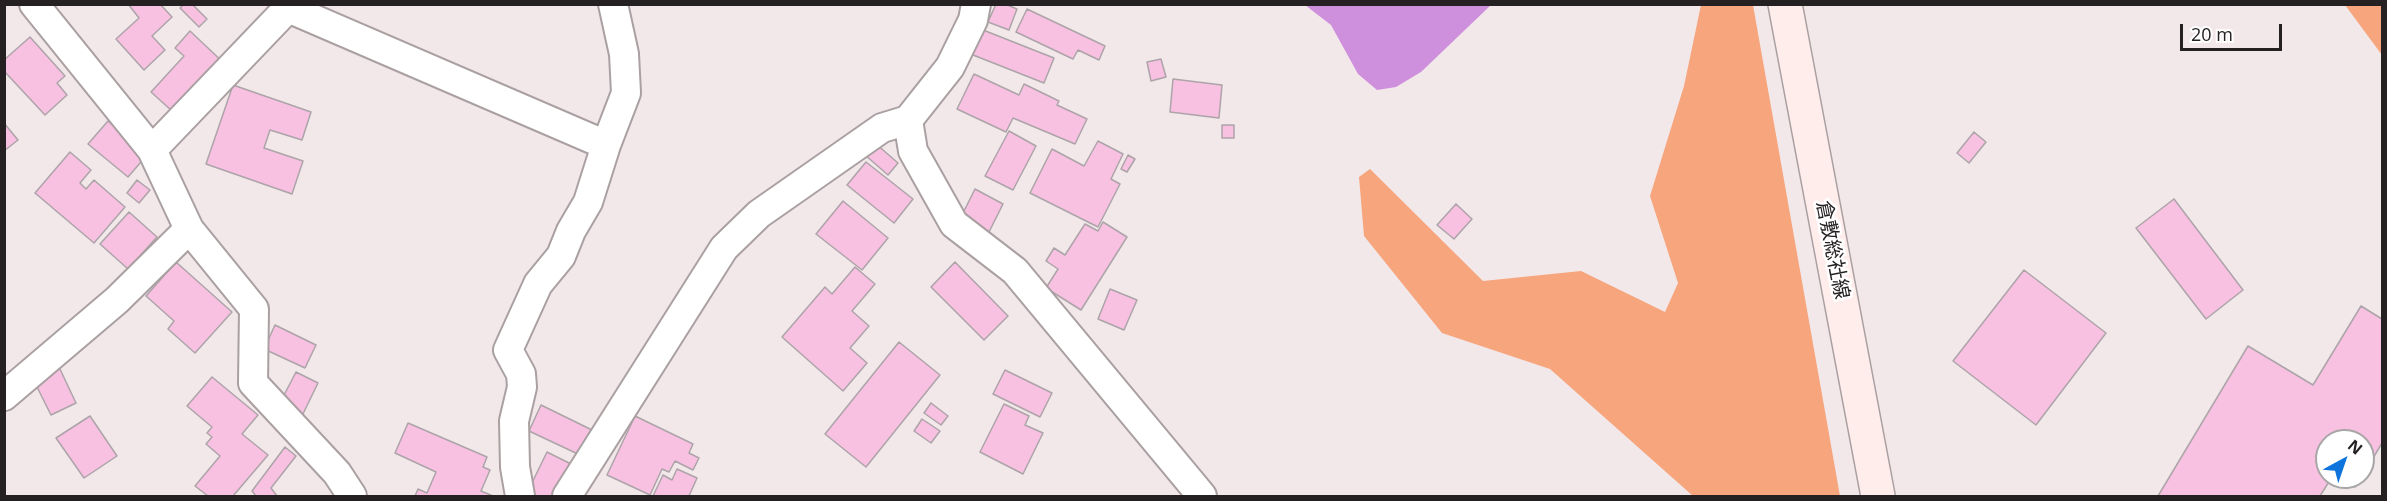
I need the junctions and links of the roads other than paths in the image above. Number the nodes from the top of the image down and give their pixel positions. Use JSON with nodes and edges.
{"nodes":[{"id":1,"x":34,"y":4,"type":"edge"},
{"id":2,"x":613,"y":4,"type":"edge"},
{"id":3,"x":976,"y":4,"type":"edge"},
{"id":4,"x":1785,"y":4,"type":"edge"},
{"id":5,"x":287,"y":6,"type":"edge"},
{"id":6,"x":908,"y":120,"type":"junction"},
{"id":7,"x":606,"y":145,"type":"junction"},
{"id":8,"x":152,"y":150,"type":"junction"},
{"id":9,"x":189,"y":229,"type":"junction"},
{"id":10,"x":4,"y":396,"type":"edge"},
{"id":11,"x":352,"y":496,"type":"edge"},
{"id":12,"x":520,"y":496,"type":"edge"},
{"id":13,"x":567,"y":496,"type":"edge"},
{"id":14,"x":1202,"y":496,"type":"edge"},
{"id":15,"x":1878,"y":496,"type":"edge"}],
"edges":[{"from":1,"to":8,"type":"street"},
{"from":2,"to":7,"type":"street"},
{"from":3,"to":6,"type":"street"},
{"from":4,"to":15,"type":"main road","name":"倉敷総社線"},
{"from":5,"to":7,"type":"street"},
{"from":5,"to":8,"type":"street"},
{"from":6,"to":13,"type":"street"},
{"from":6,"to":14,"type":"street"},
{"from":7,"to":12,"type":"street"},
{"from":8,"to":9,"type":"street"},
{"from":9,"to":10,"type":"street"},
{"from":9,"to":11,"type":"street"}]}
